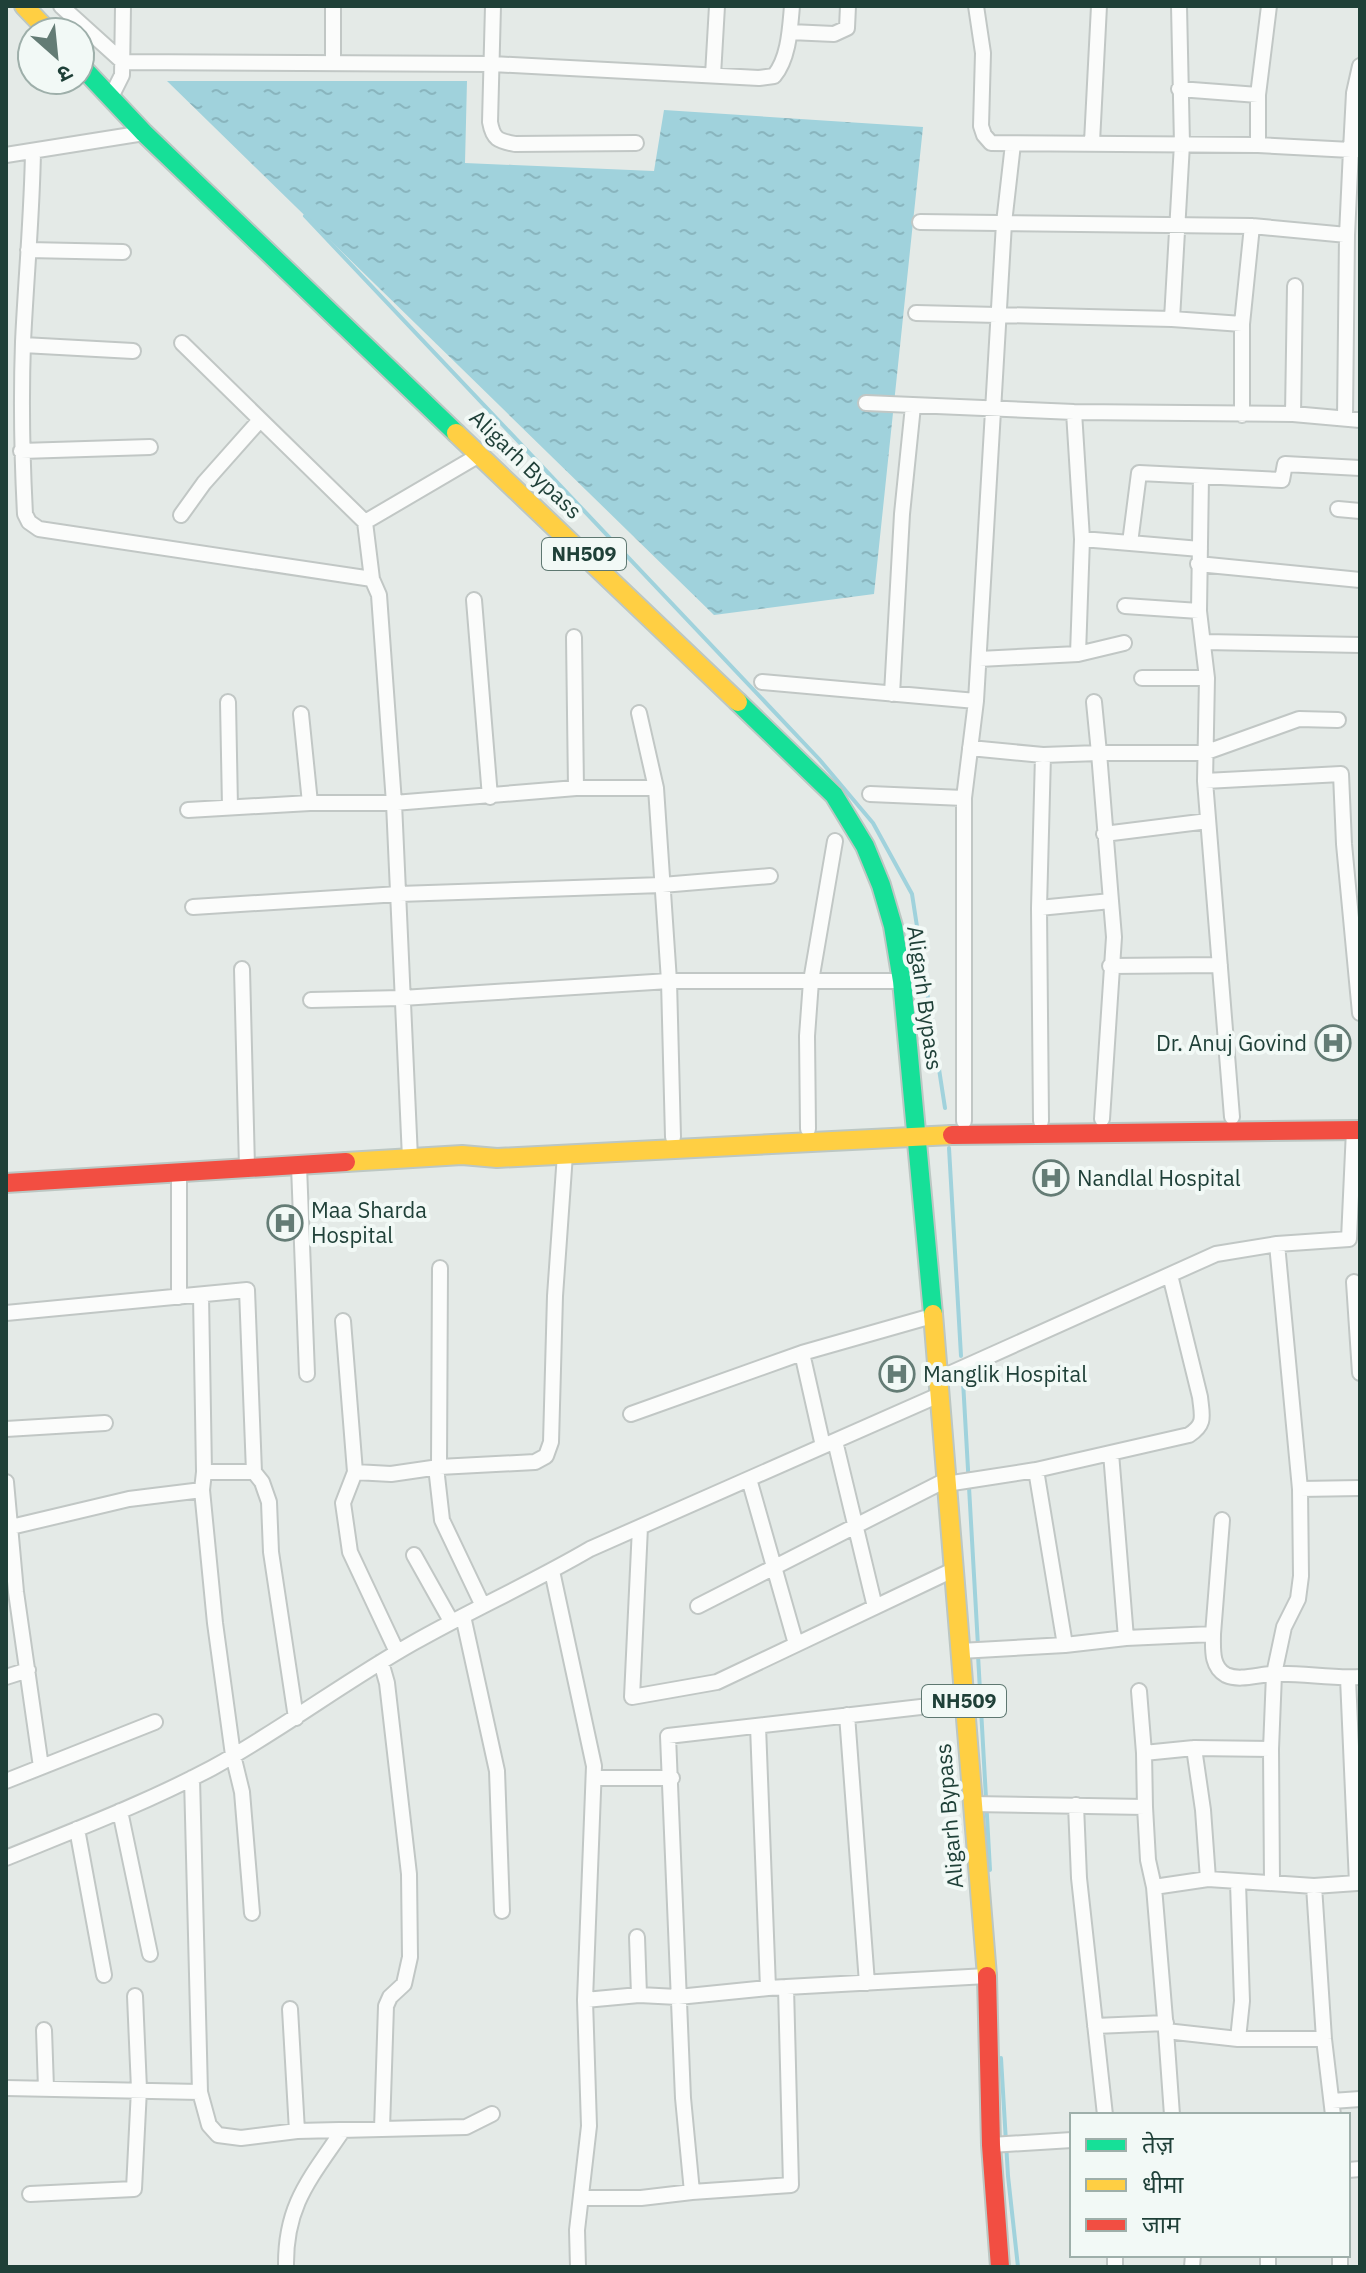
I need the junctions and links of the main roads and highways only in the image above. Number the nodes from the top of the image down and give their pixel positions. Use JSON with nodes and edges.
{"nodes":[{"id":1,"x":96,"y":72,"type":"edge"},
{"id":2,"x":1263,"y":1124,"type":"junction"},
{"id":3,"x":1358,"y":1125,"type":"edge"},
{"id":4,"x":917,"y":1129,"type":"junction"},
{"id":5,"x":462,"y":1155,"type":"junction"},
{"id":6,"x":6,"y":1183,"type":"edge"},
{"id":7,"x":1000,"y":2267,"type":"edge"}],
"edges":[{"from":1,"to":4,"type":"main road","name":"Aligarh Bypass","number":"NH509"},
{"from":2,"to":3,"type":"main road"},
{"from":2,"to":4,"type":"main road"},
{"from":2,"to":4,"type":"main road"},
{"from":4,"to":5,"type":"main road"},
{"from":4,"to":5,"type":"main road"},
{"from":4,"to":7,"type":"main road","name":"Aligarh Bypass","number":"NH509"},
{"from":5,"to":6,"type":"main road"}]}
